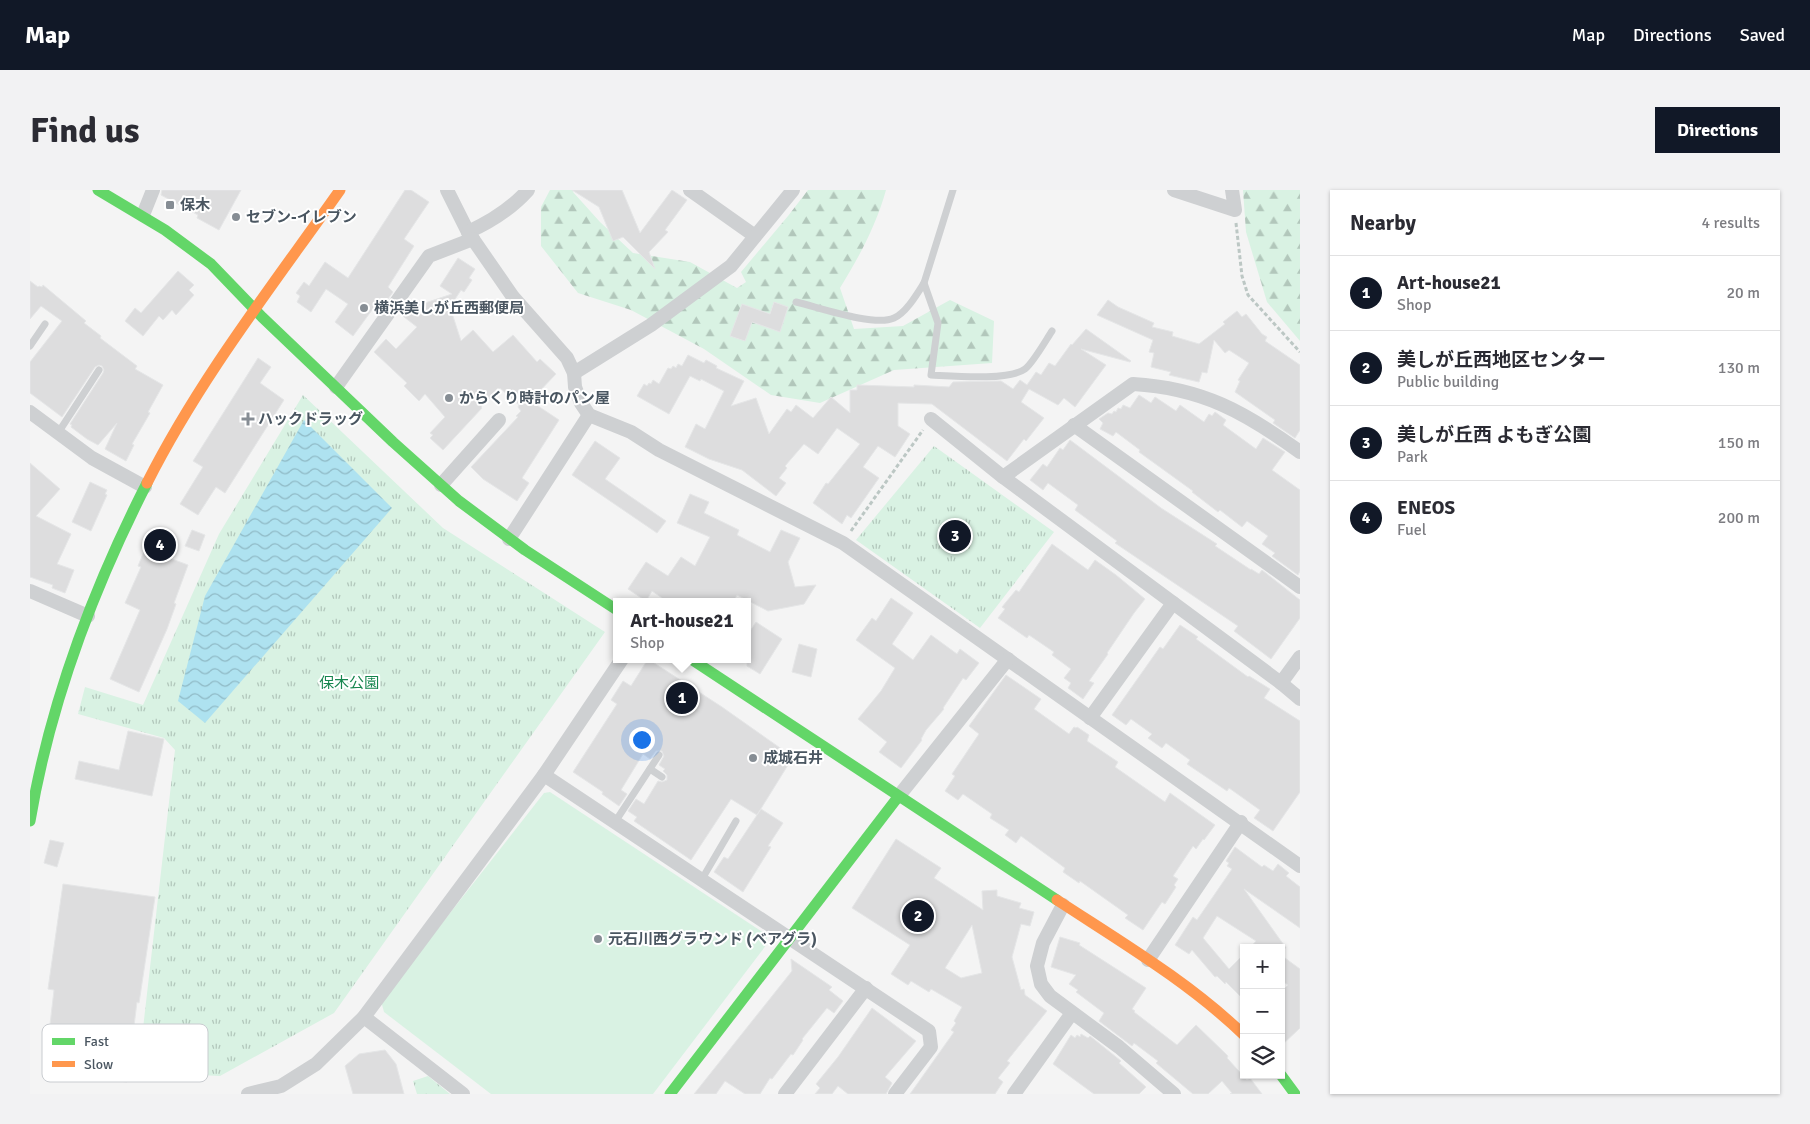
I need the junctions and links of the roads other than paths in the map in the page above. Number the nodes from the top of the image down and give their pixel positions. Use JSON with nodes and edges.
{"nodes":[{"id":1,"x":98,"y":190,"type":"edge"},
{"id":2,"x":153,"y":190,"type":"edge"},
{"id":3,"x":340,"y":190,"type":"edge"},
{"id":4,"x":447,"y":190,"type":"edge"},
{"id":5,"x":528,"y":190,"type":"edge"},
{"id":6,"x":690,"y":190,"type":"edge"},
{"id":7,"x":793,"y":190,"type":"edge"},
{"id":8,"x":953,"y":190,"type":"edge"},
{"id":9,"x":1174,"y":190,"type":"edge"},
{"id":10,"x":1232,"y":190,"type":"edge"},
{"id":11,"x":144,"y":215,"type":"junction"},
{"id":12,"x":471,"y":236,"type":"junction"},
{"id":13,"x":755,"y":236,"type":"junction"},
{"id":14,"x":924,"y":283,"type":"junction"},
{"id":15,"x":796,"y":302,"type":"dead end"},
{"id":16,"x":255,"y":310,"type":"junction"},
{"id":17,"x":45,"y":324,"type":"dead end"},
{"id":18,"x":1052,"y":331,"type":"dead end"},
{"id":19,"x":30,"y":346,"type":"edge"},
{"id":20,"x":99,"y":370,"type":"dead end"},
{"id":21,"x":574,"y":373,"type":"junction"},
{"id":22,"x":336,"y":387,"type":"junction"},
{"id":23,"x":30,"y":412,"type":"edge"},
{"id":24,"x":589,"y":415,"type":"junction"},
{"id":25,"x":499,"y":420,"type":"dead end"},
{"id":26,"x":931,"y":420,"type":"road end"},
{"id":27,"x":1074,"y":425,"type":"junction"},
{"id":28,"x":58,"y":433,"type":"junction"},
{"id":29,"x":1300,"y":452,"type":"edge"},
{"id":30,"x":1003,"y":477,"type":"junction"},
{"id":31,"x":441,"y":485,"type":"junction"},
{"id":32,"x":145,"y":487,"type":"junction"},
{"id":33,"x":509,"y":538,"type":"junction"},
{"id":34,"x":1300,"y":587,"type":"edge"},
{"id":35,"x":30,"y":591,"type":"edge"},
{"id":36,"x":1172,"y":603,"type":"junction"},
{"id":37,"x":613,"y":607,"type":"edge"},
{"id":38,"x":88,"y":616,"type":"junction"},
{"id":39,"x":1300,"y":657,"type":"edge"},
{"id":40,"x":1008,"y":659,"type":"junction"},
{"id":41,"x":619,"y":663,"type":"edge"},
{"id":42,"x":697,"y":663,"type":"edge"},
{"id":43,"x":1281,"y":683,"type":"junction"},
{"id":44,"x":1300,"y":699,"type":"edge"},
{"id":45,"x":1090,"y":718,"type":"junction"},
{"id":46,"x":659,"y":755,"type":"dead end"},
{"id":47,"x":650,"y":769,"type":"junction"},
{"id":48,"x":544,"y":775,"type":"junction"},
{"id":49,"x":662,"y":777,"type":"dead end"},
{"id":50,"x":898,"y":797,"type":"junction"},
{"id":51,"x":30,"y":821,"type":"edge"},
{"id":52,"x":736,"y":821,"type":"dead end"},
{"id":53,"x":615,"y":822,"type":"junction"},
{"id":54,"x":1241,"y":822,"type":"junction"},
{"id":55,"x":1300,"y":866,"type":"edge"},
{"id":56,"x":702,"y":879,"type":"junction"},
{"id":57,"x":1063,"y":905,"type":"junction"},
{"id":58,"x":791,"y":939,"type":"junction"},
{"id":59,"x":1148,"y":960,"type":"junction"},
{"id":60,"x":866,"y":988,"type":"junction"},
{"id":61,"x":1072,"y":1013,"type":"junction"},
{"id":62,"x":364,"y":1017,"type":"junction"},
{"id":63,"x":1243,"y":1034,"type":"edge"},
{"id":64,"x":1284,"y":1079,"type":"edge"},
{"id":65,"x":1019,"y":1092,"type":"edge"},
{"id":66,"x":248,"y":1094,"type":"edge"},
{"id":67,"x":463,"y":1094,"type":"edge"},
{"id":68,"x":670,"y":1094,"type":"edge"},
{"id":69,"x":785,"y":1094,"type":"edge"},
{"id":70,"x":895,"y":1094,"type":"edge"},
{"id":71,"x":1174,"y":1094,"type":"edge"},
{"id":72,"x":1295,"y":1094,"type":"edge"}],
"edges":[{"from":1,"to":11,"type":"street"},
{"from":2,"to":11,"type":"street"},
{"from":3,"to":16,"type":"street"},
{"from":4,"to":12,"type":"street"},
{"from":5,"to":12,"type":"street"},
{"from":6,"to":13,"type":"street"},
{"from":7,"to":13,"type":"street"},
{"from":8,"to":14,"type":"lane"},
{"from":9,"to":10,"type":"street"},
{"from":11,"to":16,"type":"street"},
{"from":12,"to":21,"type":"street"},
{"from":12,"to":22,"type":"street"},
{"from":13,"to":21,"type":"street"},
{"from":14,"to":15,"type":"lane"},
{"from":14,"to":18,"type":"lane"},
{"from":16,"to":22,"type":"street"},
{"from":16,"to":32,"type":"street"},
{"from":17,"to":19,"type":"lane"},
{"from":20,"to":28,"type":"lane"},
{"from":21,"to":24,"type":"street"},
{"from":22,"to":31,"type":"street"},
{"from":23,"to":28,"type":"street"},
{"from":24,"to":33,"type":"street"},
{"from":24,"to":40,"type":"street"},
{"from":25,"to":31,"type":"street"},
{"from":26,"to":30,"type":"street"},
{"from":27,"to":29,"type":"street"},
{"from":27,"to":30,"type":"street"},
{"from":27,"to":34,"type":"street"},
{"from":28,"to":32,"type":"street"},
{"from":30,"to":36,"type":"street"},
{"from":31,"to":33,"type":"street"},
{"from":32,"to":38,"type":"street"},
{"from":33,"to":37,"type":"street"},
{"from":35,"to":38,"type":"street"},
{"from":36,"to":43,"type":"street"},
{"from":36,"to":45,"type":"street"},
{"from":38,"to":51,"type":"street"},
{"from":39,"to":43,"type":"street"},
{"from":40,"to":45,"type":"street"},
{"from":40,"to":50,"type":"street"},
{"from":41,"to":48,"type":"street"},
{"from":42,"to":50,"type":"street"},
{"from":43,"to":44,"type":"street"},
{"from":45,"to":54,"type":"street"},
{"from":46,"to":47,"type":"lane"},
{"from":47,"to":49,"type":"lane"},
{"from":47,"to":53,"type":"lane"},
{"from":48,"to":53,"type":"street"},
{"from":48,"to":62,"type":"street"},
{"from":50,"to":57,"type":"street"},
{"from":50,"to":58,"type":"street"},
{"from":52,"to":56,"type":"lane"},
{"from":53,"to":56,"type":"street"},
{"from":54,"to":55,"type":"street"},
{"from":54,"to":59,"type":"street"},
{"from":56,"to":58,"type":"street"},
{"from":57,"to":59,"type":"street"},
{"from":57,"to":61,"type":"street"},
{"from":58,"to":60,"type":"street"},
{"from":58,"to":68,"type":"street"},
{"from":59,"to":63,"type":"street"},
{"from":60,"to":69,"type":"street"},
{"from":60,"to":70,"type":"street"},
{"from":61,"to":65,"type":"street"},
{"from":61,"to":71,"type":"street"},
{"from":62,"to":66,"type":"street"},
{"from":62,"to":67,"type":"street"},
{"from":64,"to":72,"type":"street"}]}
